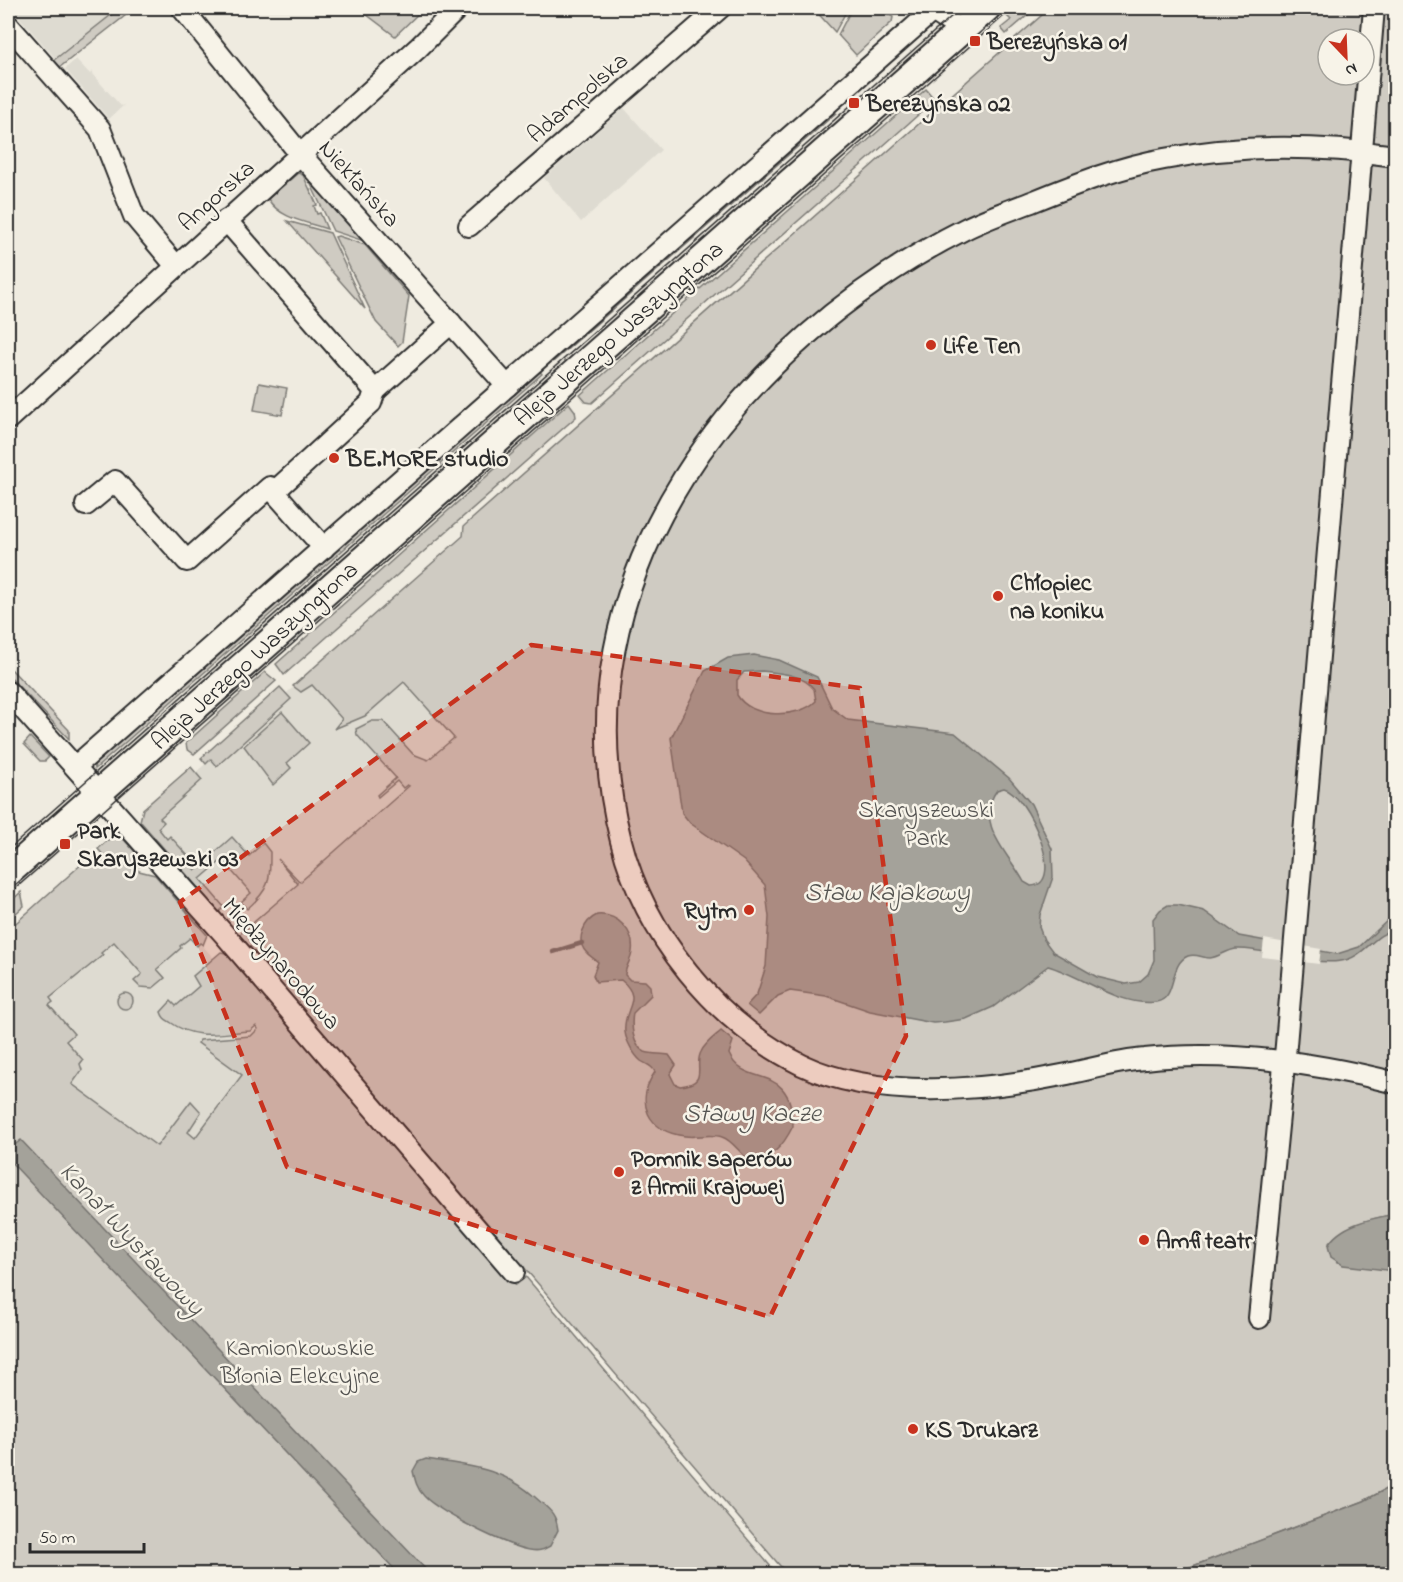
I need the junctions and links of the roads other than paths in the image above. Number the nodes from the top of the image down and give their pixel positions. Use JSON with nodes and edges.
{"nodes":[{"id":1,"x":182,"y":8,"type":"edge"},
{"id":2,"x":458,"y":8,"type":"edge"},
{"id":3,"x":720,"y":8,"type":"edge"},
{"id":4,"x":932,"y":8,"type":"edge"},
{"id":5,"x":987,"y":8,"type":"edge"},
{"id":6,"x":1374,"y":8,"type":"edge"},
{"id":7,"x":8,"y":25,"type":"edge"},
{"id":8,"x":962,"y":30,"type":"junction"},
{"id":9,"x":1361,"y":152,"type":"junction"},
{"id":10,"x":300,"y":154,"type":"junction"},
{"id":11,"x":1395,"y":156,"type":"edge"},
{"id":12,"x":226,"y":220,"type":"junction"},
{"id":13,"x":469,"y":226,"type":"dead end"},
{"id":14,"x":176,"y":266,"type":"junction"},
{"id":15,"x":451,"y":323,"type":"junction"},
{"id":16,"x":507,"y":386,"type":"junction"},
{"id":17,"x":375,"y":391,"type":"junction"},
{"id":18,"x":8,"y":419,"type":"edge"},
{"id":19,"x":274,"y":492,"type":"junction"},
{"id":20,"x":86,"y":506,"type":"dead end"},
{"id":21,"x":324,"y":548,"type":"junction"},
{"id":22,"x":8,"y":692,"type":"edge"},
{"id":23,"x":76,"y":766,"type":"junction"},
{"id":24,"x":99,"y":792,"type":"junction"},
{"id":25,"x":8,"y":873,"type":"edge"},
{"id":26,"x":1285,"y":1061,"type":"junction"},
{"id":27,"x":1395,"y":1083,"type":"edge"},
{"id":28,"x":514,"y":1272,"type":"dead end"},
{"id":29,"x":1259,"y":1318,"type":"dead end"}],
"edges":[{"from":1,"to":10,"type":"street","name":"Niekłańska"},
{"from":2,"to":10,"type":"street","name":"Angorska"},
{"from":3,"to":13,"type":"street","name":"Adampolska"},
{"from":4,"to":8,"type":"street"},
{"from":4,"to":16,"type":"street","name":"Aleja Jerzego Waszyngtona"},
{"from":5,"to":8,"type":"main road","name":"Aleja Jerzego Waszyngtona"},
{"from":6,"to":9,"type":"street"},
{"from":7,"to":14,"type":"street"},
{"from":8,"to":24,"type":"main road","name":"Aleja Jerzego Waszyngtona"},
{"from":9,"to":11,"type":"street"},
{"from":9,"to":26,"type":"street"},
{"from":9,"to":26,"type":"street"},
{"from":10,"to":12,"type":"street","name":"Angorska"},
{"from":10,"to":15,"type":"street","name":"Niekłańska"},
{"from":12,"to":14,"type":"street","name":"Angorska"},
{"from":12,"to":17,"type":"street"},
{"from":14,"to":18,"type":"street","name":"Angorska"},
{"from":15,"to":16,"type":"street","name":"Niekłańska"},
{"from":15,"to":17,"type":"street"},
{"from":16,"to":21,"type":"street","name":"Aleja Jerzego Waszyngtona"},
{"from":17,"to":19,"type":"street"},
{"from":19,"to":20,"type":"street"},
{"from":19,"to":21,"type":"street"},
{"from":21,"to":23,"type":"street","name":"Aleja Jerzego Waszyngtona"},
{"from":22,"to":23,"type":"street","name":"Międzynarodowa"},
{"from":23,"to":24,"type":"street","name":"Międzynarodowa"},
{"from":24,"to":25,"type":"main road","name":"Aleja Jerzego Waszyngtona"},
{"from":24,"to":28,"type":"street","name":"Międzynarodowa"},
{"from":26,"to":27,"type":"street"},
{"from":26,"to":29,"type":"street"}]}
